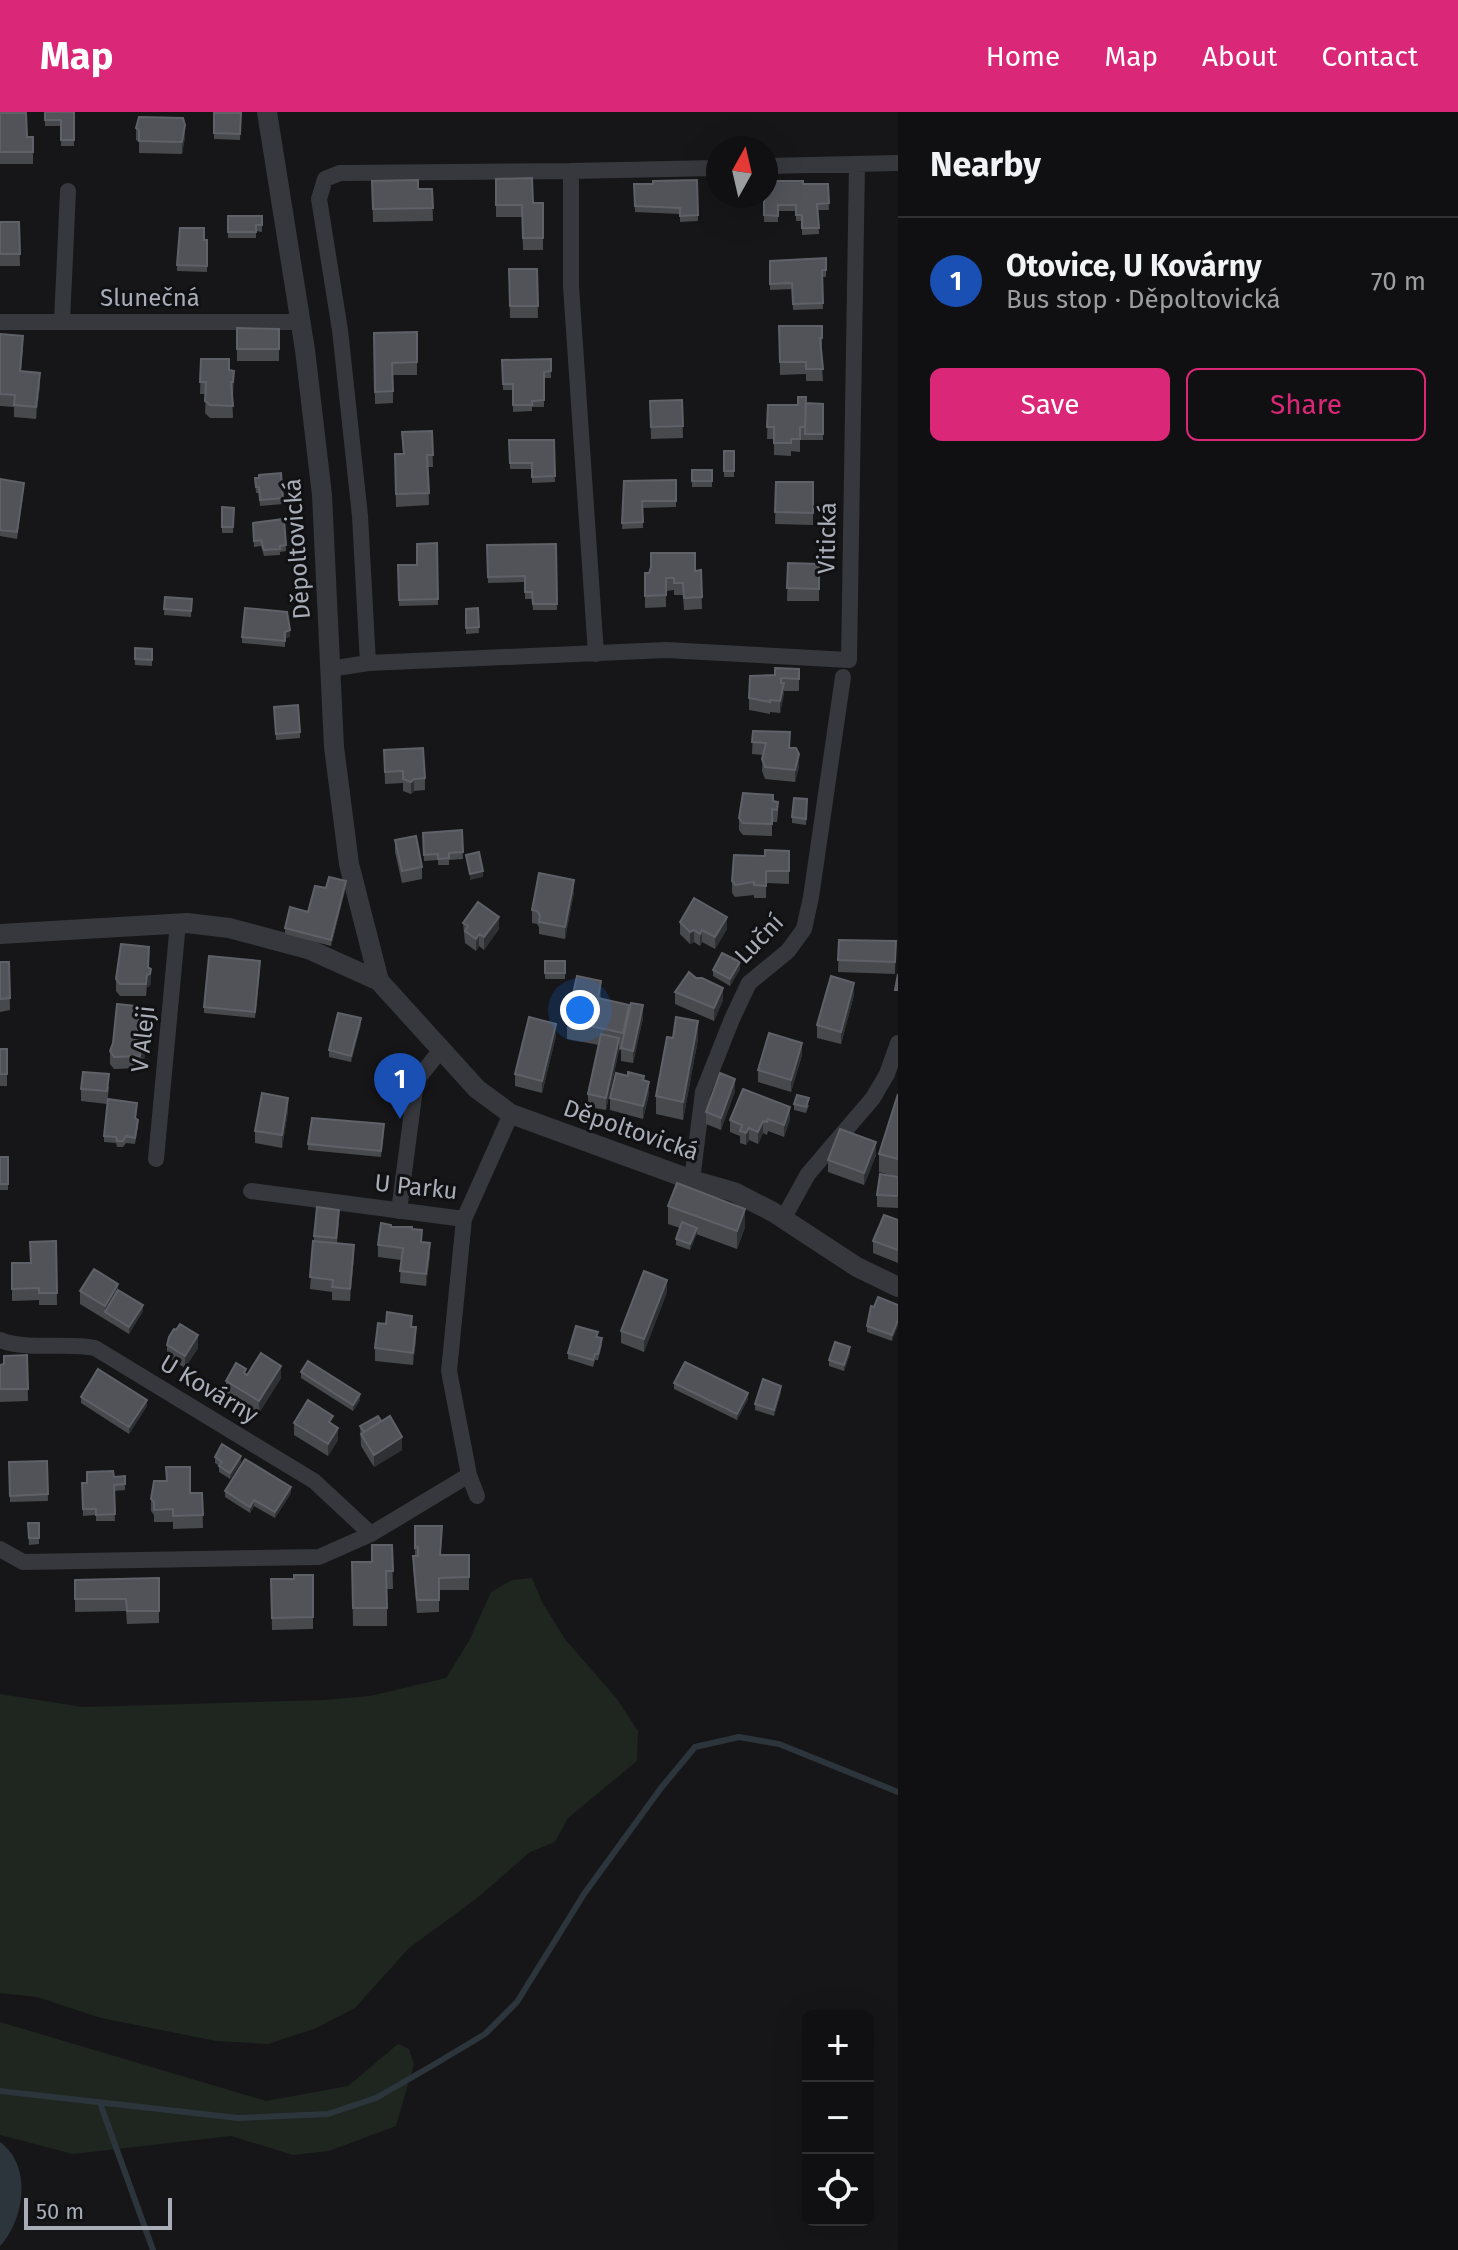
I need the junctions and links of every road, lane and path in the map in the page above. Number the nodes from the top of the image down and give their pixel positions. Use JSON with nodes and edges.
{"nodes":[{"id":1,"x":267,"y":112,"type":"edge"},
{"id":2,"x":898,"y":163,"type":"edge"},
{"id":3,"x":857,"y":164,"type":"junction"},
{"id":4,"x":778,"y":166,"type":"edge"},
{"id":5,"x":706,"y":168,"type":"edge"},
{"id":6,"x":571,"y":171,"type":"junction"},
{"id":7,"x":68,"y":191,"type":"dead end"},
{"id":8,"x":0,"y":322,"type":"edge"},
{"id":9,"x":62,"y":322,"type":"junction"},
{"id":10,"x":300,"y":322,"type":"junction"},
{"id":11,"x":596,"y":654,"type":"junction"},
{"id":12,"x":368,"y":663,"type":"junction"},
{"id":13,"x":330,"y":669,"type":"junction"},
{"id":14,"x":843,"y":677,"type":"dead end"},
{"id":15,"x":178,"y":923,"type":"junction"},
{"id":16,"x":0,"y":934,"type":"edge"},
{"id":17,"x":379,"y":981,"type":"junction"},
{"id":18,"x":898,"y":1043,"type":"edge"},
{"id":19,"x":440,"y":1051,"type":"junction"},
{"id":20,"x":511,"y":1114,"type":"junction"},
{"id":21,"x":156,"y":1159,"type":"dead end"},
{"id":22,"x":692,"y":1180,"type":"junction"},
{"id":23,"x":251,"y":1191,"type":"dead end"},
{"id":24,"x":399,"y":1211,"type":"junction"},
{"id":25,"x":464,"y":1219,"type":"junction"},
{"id":26,"x":783,"y":1219,"type":"junction"},
{"id":27,"x":898,"y":1287,"type":"edge"},
{"id":28,"x":0,"y":1340,"type":"edge"},
{"id":29,"x":469,"y":1475,"type":"junction"},
{"id":30,"x":477,"y":1496,"type":"dead end"},
{"id":31,"x":371,"y":1534,"type":"junction"},
{"id":32,"x":0,"y":1549,"type":"edge"}],
"edges":[{"from":1,"to":10,"type":"street","name":"Děpoltovická"},
{"from":2,"to":3,"type":"street"},
{"from":3,"to":4,"type":"street"},
{"from":3,"to":11,"type":"street","name":"Vitická"},
{"from":5,"to":6,"type":"street"},
{"from":6,"to":11,"type":"street"},
{"from":6,"to":12,"type":"street"},
{"from":7,"to":9,"type":"street"},
{"from":8,"to":9,"type":"street","name":"Slunečná"},
{"from":9,"to":10,"type":"street","name":"Slunečná"},
{"from":10,"to":13,"type":"street","name":"Děpoltovická"},
{"from":11,"to":12,"type":"street","name":"Vitická"},
{"from":12,"to":13,"type":"street","name":"Vitická"},
{"from":13,"to":17,"type":"street","name":"Děpoltovická"},
{"from":14,"to":22,"type":"street","name":"Luční"},
{"from":15,"to":16,"type":"street","name":"Děpoltovická"},
{"from":15,"to":17,"type":"street","name":"Děpoltovická"},
{"from":15,"to":21,"type":"street","name":"V Aleji"},
{"from":17,"to":19,"type":"street","name":"Děpoltovická"},
{"from":18,"to":26,"type":"street"},
{"from":19,"to":20,"type":"street","name":"Děpoltovická"},
{"from":19,"to":24,"type":"street"},
{"from":20,"to":22,"type":"street","name":"Děpoltovická"},
{"from":20,"to":25,"type":"street","name":"U Parku"},
{"from":22,"to":26,"type":"street","name":"Děpoltovická"},
{"from":23,"to":24,"type":"street","name":"U Parku"},
{"from":24,"to":25,"type":"street","name":"U Parku"},
{"from":25,"to":29,"type":"street"},
{"from":26,"to":27,"type":"street","name":"Děpoltovická"},
{"from":28,"to":31,"type":"street","name":"U Kovárny"},
{"from":29,"to":30,"type":"street"},
{"from":29,"to":31,"type":"street"},
{"from":31,"to":32,"type":"street"}]}
